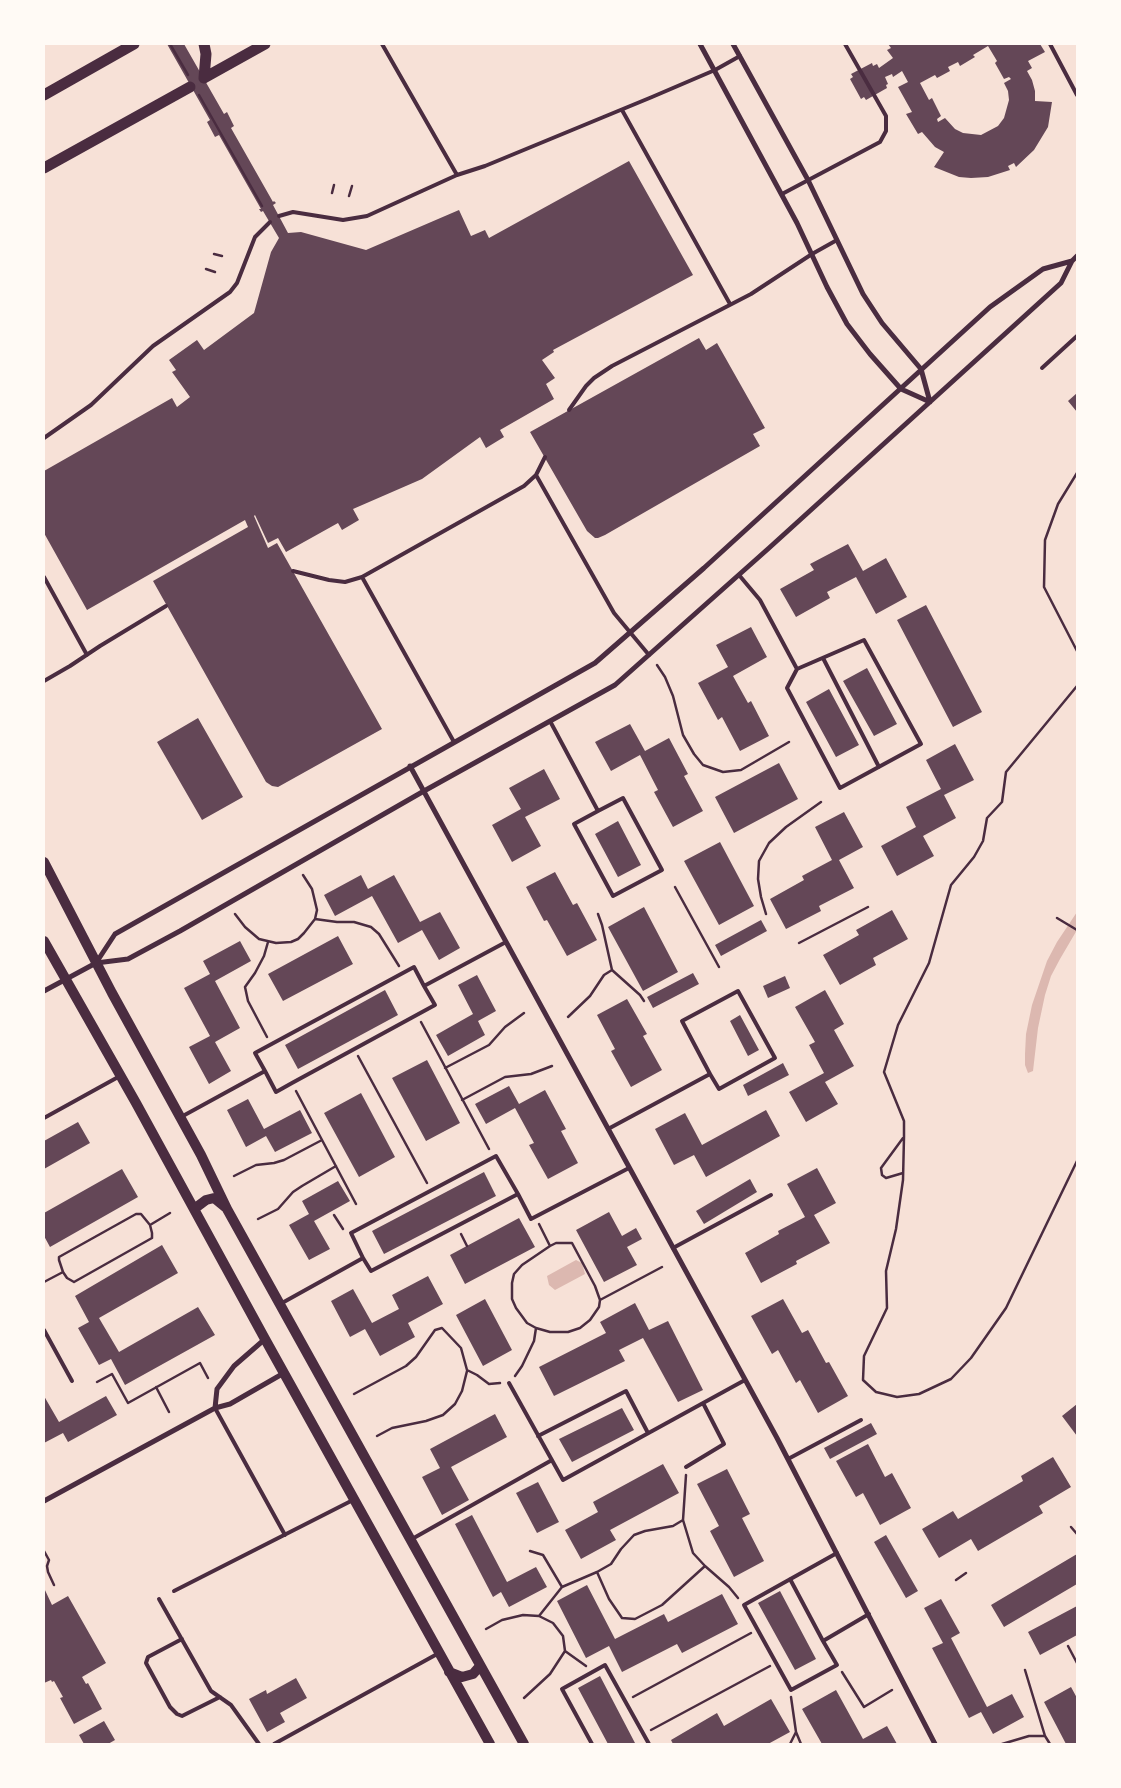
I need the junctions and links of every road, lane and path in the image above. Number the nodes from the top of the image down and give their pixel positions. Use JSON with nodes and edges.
{"nodes":[{"id":1,"x":134,"y":44,"type":"edge"},
{"id":2,"x":170,"y":44,"type":"edge"},
{"id":3,"x":204,"y":44,"type":"edge"},
{"id":4,"x":265,"y":44,"type":"edge"},
{"id":5,"x":382,"y":44,"type":"edge"},
{"id":6,"x":700,"y":44,"type":"edge"},
{"id":7,"x":733,"y":44,"type":"edge"},
{"id":8,"x":845,"y":44,"type":"edge"},
{"id":9,"x":1050,"y":44,"type":"edge"},
{"id":10,"x":740,"y":56,"type":"junction"},
{"id":11,"x":715,"y":70,"type":"junction"},
{"id":12,"x":190,"y":82,"type":"joint"},
{"id":13,"x":44,"y":95,"type":"edge"},
{"id":14,"x":199,"y":95,"type":"dead end"},
{"id":15,"x":1077,"y":95,"type":"edge"},
{"id":16,"x":622,"y":110,"type":"junction"},
{"id":17,"x":44,"y":168,"type":"edge"},
{"id":18,"x":457,"y":175,"type":"junction"},
{"id":19,"x":808,"y":180,"type":"junction"},
{"id":20,"x":334,"y":186,"type":"dead end"},
{"id":21,"x":352,"y":186,"type":"dead end"},
{"id":22,"x":332,"y":193,"type":"dead end"},
{"id":23,"x":782,"y":194,"type":"junction"},
{"id":24,"x":349,"y":196,"type":"dead end"},
{"id":25,"x":262,"y":206,"type":"dead end"},
{"id":26,"x":279,"y":216,"type":"dead end"},
{"id":27,"x":270,"y":222,"type":"dead end"},
{"id":28,"x":837,"y":240,"type":"junction"},
{"id":29,"x":214,"y":254,"type":"dead end"},
{"id":30,"x":812,"y":254,"type":"junction"},
{"id":31,"x":222,"y":256,"type":"dead end"},
{"id":32,"x":1077,"y":256,"type":"edge"},
{"id":33,"x":1072,"y":261,"type":"junction"},
{"id":34,"x":206,"y":269,"type":"dead end"},
{"id":35,"x":215,"y":272,"type":"dead end"},
{"id":36,"x":730,"y":304,"type":"junction"},
{"id":37,"x":1077,"y":336,"type":"edge"},
{"id":38,"x":1042,"y":368,"type":"dead end"},
{"id":39,"x":921,"y":369,"type":"junction"},
{"id":40,"x":901,"y":389,"type":"junction"},
{"id":41,"x":930,"y":402,"type":"junction"},
{"id":42,"x":569,"y":410,"type":"dead end"},
{"id":43,"x":44,"y":438,"type":"edge"},
{"id":44,"x":545,"y":457,"type":"dead end"},
{"id":45,"x":1077,"y":473,"type":"edge"},
{"id":46,"x":536,"y":475,"type":"junction"},
{"id":47,"x":293,"y":572,"type":"dead end"},
{"id":48,"x":739,"y":575,"type":"junction"},
{"id":49,"x":44,"y":577,"type":"edge"},
{"id":50,"x":362,"y":577,"type":"junction"},
{"id":51,"x":166,"y":606,"type":"dead end"},
{"id":52,"x":630,"y":634,"type":"junction"},
{"id":53,"x":1077,"y":651,"type":"edge"},
{"id":54,"x":87,"y":655,"type":"junction"},
{"id":55,"x":649,"y":655,"type":"junction"},
{"id":56,"x":823,"y":658,"type":"junction"},
{"id":57,"x":657,"y":665,"type":"dead end"},
{"id":58,"x":797,"y":670,"type":"junction"},
{"id":59,"x":44,"y":680,"type":"edge"},
{"id":60,"x":1077,"y":686,"type":"edge"},
{"id":61,"x":550,"y":721,"type":"junction"},
{"id":62,"x":454,"y":742,"type":"junction"},
{"id":63,"x":789,"y":742,"type":"dead end"},
{"id":64,"x":410,"y":766,"type":"junction"},
{"id":65,"x":879,"y":766,"type":"junction"},
{"id":66,"x":424,"y":791,"type":"junction"},
{"id":67,"x":821,"y":802,"type":"dead end"},
{"id":68,"x":598,"y":811,"type":"junction"},
{"id":69,"x":44,"y":862,"type":"edge"},
{"id":70,"x":303,"y":875,"type":"dead end"},
{"id":71,"x":674,"y":887,"type":"dead end"},
{"id":72,"x":868,"y":906,"type":"dead end"},
{"id":73,"x":235,"y":914,"type":"dead end"},
{"id":74,"x":598,"y":914,"type":"dead end"},
{"id":75,"x":766,"y":914,"type":"dead end"},
{"id":76,"x":315,"y":918,"type":"junction"},
{"id":77,"x":1057,"y":918,"type":"dead end"},
{"id":78,"x":1077,"y":930,"type":"edge"},
{"id":79,"x":44,"y":941,"type":"edge"},
{"id":80,"x":268,"y":942,"type":"junction"},
{"id":81,"x":506,"y":942,"type":"junction"},
{"id":82,"x":799,"y":943,"type":"dead end"},
{"id":83,"x":392,"y":954,"type":"dead end"},
{"id":84,"x":96,"y":963,"type":"junction"},
{"id":85,"x":719,"y":967,"type":"dead end"},
{"id":86,"x":612,"y":970,"type":"junction"},
{"id":87,"x":66,"y":979,"type":"junction"},
{"id":88,"x":424,"y":986,"type":"junction"},
{"id":89,"x":44,"y":991,"type":"edge"},
{"id":90,"x":644,"y":1001,"type":"dead end"},
{"id":91,"x":524,"y":1013,"type":"dead end"},
{"id":92,"x":568,"y":1016,"type":"dead end"},
{"id":93,"x":426,"y":1033,"type":"dead end"},
{"id":94,"x":271,"y":1044,"type":"junction"},
{"id":95,"x":552,"y":1066,"type":"dead end"},
{"id":96,"x":364,"y":1067,"type":"dead end"},
{"id":97,"x":446,"y":1068,"type":"junction"},
{"id":98,"x":264,"y":1071,"type":"junction"},
{"id":99,"x":710,"y":1074,"type":"junction"},
{"id":100,"x":120,"y":1076,"type":"junction"},
{"id":101,"x":462,"y":1100,"type":"junction"},
{"id":102,"x":301,"y":1101,"type":"dead end"},
{"id":103,"x":181,"y":1117,"type":"junction"},
{"id":104,"x":44,"y":1118,"type":"edge"},
{"id":105,"x":608,"y":1129,"type":"junction"},
{"id":106,"x":904,"y":1137,"type":"junction"},
{"id":107,"x":322,"y":1140,"type":"junction"},
{"id":108,"x":493,"y":1157,"type":"junction"},
{"id":109,"x":1077,"y":1161,"type":"edge"},
{"id":110,"x":336,"y":1166,"type":"junction"},
{"id":111,"x":629,"y":1168,"type":"junction"},
{"id":112,"x":903,"y":1173,"type":"junction"},
{"id":113,"x":234,"y":1176,"type":"dead end"},
{"id":114,"x":431,"y":1191,"type":"junction"},
{"id":115,"x":518,"y":1194,"type":"junction"},
{"id":116,"x":771,"y":1196,"type":"dead end"},
{"id":117,"x":356,"y":1204,"type":"dead end"},
{"id":118,"x":227,"y":1209,"type":"junction"},
{"id":119,"x":194,"y":1210,"type":"junction"},
{"id":120,"x":170,"y":1213,"type":"dead end"},
{"id":121,"x":334,"y":1216,"type":"dead end"},
{"id":122,"x":536,"y":1216,"type":"junction"},
{"id":123,"x":258,"y":1219,"type":"dead end"},
{"id":124,"x":150,"y":1225,"type":"junction"},
{"id":125,"x":351,"y":1234,"type":"junction"},
{"id":126,"x":461,"y":1234,"type":"dead end"},
{"id":127,"x":467,"y":1246,"type":"dead end"},
{"id":128,"x":550,"y":1246,"type":"junction"},
{"id":129,"x":674,"y":1248,"type":"junction"},
{"id":130,"x":363,"y":1258,"type":"junction"},
{"id":131,"x":662,"y":1267,"type":"dead end"},
{"id":132,"x":63,"y":1272,"type":"junction"},
{"id":133,"x":44,"y":1282,"type":"edge"},
{"id":134,"x":600,"y":1300,"type":"junction"},
{"id":135,"x":280,"y":1304,"type":"junction"},
{"id":136,"x":536,"y":1328,"type":"junction"},
{"id":137,"x":44,"y":1330,"type":"edge"},
{"id":138,"x":49,"y":1339,"type":"junction"},
{"id":139,"x":264,"y":1339,"type":"junction"},
{"id":140,"x":44,"y":1342,"type":"edge"},
{"id":141,"x":467,"y":1370,"type":"junction"},
{"id":142,"x":284,"y":1374,"type":"junction"},
{"id":143,"x":208,"y":1378,"type":"dead end"},
{"id":144,"x":745,"y":1380,"type":"junction"},
{"id":145,"x":72,"y":1381,"type":"dead end"},
{"id":146,"x":97,"y":1382,"type":"dead end"},
{"id":147,"x":509,"y":1382,"type":"junction"},
{"id":148,"x":156,"y":1387,"type":"junction"},
{"id":149,"x":354,"y":1394,"type":"dead end"},
{"id":150,"x":703,"y":1403,"type":"junction"},
{"id":151,"x":215,"y":1408,"type":"junction"},
{"id":152,"x":169,"y":1412,"type":"dead end"},
{"id":153,"x":861,"y":1420,"type":"dead end"},
{"id":154,"x":648,"y":1433,"type":"junction"},
{"id":155,"x":377,"y":1436,"type":"dead end"},
{"id":156,"x":538,"y":1436,"type":"junction"},
{"id":157,"x":788,"y":1459,"type":"junction"},
{"id":158,"x":552,"y":1460,"type":"junction"},
{"id":159,"x":686,"y":1467,"type":"joint"},
{"id":160,"x":354,"y":1499,"type":"junction"},
{"id":161,"x":44,"y":1501,"type":"edge"},
{"id":162,"x":683,"y":1520,"type":"junction"},
{"id":163,"x":1071,"y":1527,"type":"dead end"},
{"id":164,"x":1077,"y":1534,"type":"edge"},
{"id":165,"x":285,"y":1535,"type":"junction"},
{"id":166,"x":410,"y":1540,"type":"junction"},
{"id":167,"x":44,"y":1551,"type":"edge"},
{"id":168,"x":530,"y":1551,"type":"dead end"},
{"id":169,"x":837,"y":1553,"type":"junction"},
{"id":170,"x":705,"y":1566,"type":"junction"},
{"id":171,"x":597,"y":1572,"type":"junction"},
{"id":172,"x":966,"y":1573,"type":"dead end"},
{"id":173,"x":790,"y":1580,"type":"junction"},
{"id":174,"x":956,"y":1580,"type":"dead end"},
{"id":175,"x":54,"y":1585,"type":"dead end"},
{"id":176,"x":562,"y":1587,"type":"junction"},
{"id":177,"x":174,"y":1591,"type":"dead end"},
{"id":178,"x":159,"y":1599,"type":"dead end"},
{"id":179,"x":744,"y":1605,"type":"junction"},
{"id":180,"x":869,"y":1614,"type":"junction"},
{"id":181,"x":539,"y":1616,"type":"junction"},
{"id":182,"x":486,"y":1629,"type":"dead end"},
{"id":183,"x":758,"y":1630,"type":"junction"},
{"id":184,"x":182,"y":1639,"type":"junction"},
{"id":185,"x":823,"y":1641,"type":"junction"},
{"id":186,"x":1068,"y":1646,"type":"dead end"},
{"id":187,"x":565,"y":1651,"type":"junction"},
{"id":188,"x":439,"y":1653,"type":"junction"},
{"id":189,"x":776,"y":1663,"type":"junction"},
{"id":190,"x":1077,"y":1663,"type":"edge"},
{"id":191,"x":838,"y":1665,"type":"junction"},
{"id":192,"x":480,"y":1666,"type":"junction"},
{"id":193,"x":1025,"y":1670,"type":"dead end"},
{"id":194,"x":594,"y":1671,"type":"junction"},
{"id":195,"x":450,"y":1672,"type":"junction"},
{"id":196,"x":791,"y":1690,"type":"junction"},
{"id":197,"x":892,"y":1690,"type":"dead end"},
{"id":198,"x":220,"y":1697,"type":"junction"},
{"id":199,"x":524,"y":1698,"type":"dead end"},
{"id":200,"x":625,"y":1701,"type":"junction"},
{"id":201,"x":796,"y":1732,"type":"junction"},
{"id":202,"x":644,"y":1734,"type":"junction"},
{"id":203,"x":1044,"y":1736,"type":"junction"},
{"id":204,"x":259,"y":1744,"type":"edge"},
{"id":205,"x":274,"y":1744,"type":"edge"},
{"id":206,"x":490,"y":1744,"type":"edge"},
{"id":207,"x":524,"y":1744,"type":"edge"},
{"id":208,"x":592,"y":1744,"type":"edge"},
{"id":209,"x":649,"y":1744,"type":"edge"},
{"id":210,"x":790,"y":1744,"type":"edge"},
{"id":211,"x":801,"y":1744,"type":"edge"},
{"id":212,"x":935,"y":1744,"type":"edge"},
{"id":213,"x":1002,"y":1744,"type":"edge"},
{"id":214,"x":1050,"y":1744,"type":"edge"}],
"edges":[{"from":1,"to":13,"type":"main road"},
{"from":2,"to":12,"type":"path"},
{"from":3,"to":4,"type":"main road"},
{"from":5,"to":18,"type":"lane"},
{"from":6,"to":11,"type":"street"},
{"from":7,"to":10,"type":"street"},
{"from":8,"to":19,"type":"lane"},
{"from":9,"to":15,"type":"lane"},
{"from":10,"to":11,"type":"lane"},
{"from":10,"to":19,"type":"street"},
{"from":11,"to":16,"type":"lane"},
{"from":11,"to":23,"type":"street"},
{"from":12,"to":17,"type":"main road"},
{"from":14,"to":25,"type":"path"},
{"from":16,"to":18,"type":"lane"},
{"from":16,"to":36,"type":"lane"},
{"from":18,"to":26,"type":"lane"},
{"from":19,"to":23,"type":"lane"},
{"from":19,"to":28,"type":"street"},
{"from":20,"to":22,"type":"path"},
{"from":21,"to":24,"type":"path"},
{"from":23,"to":30,"type":"street"},
{"from":27,"to":43,"type":"lane"},
{"from":28,"to":30,"type":"lane"},
{"from":28,"to":39,"type":"street"},
{"from":29,"to":31,"type":"path"},
{"from":30,"to":36,"type":"lane"},
{"from":30,"to":40,"type":"street"},
{"from":32,"to":33,"type":"street"},
{"from":33,"to":39,"type":"street"},
{"from":33,"to":41,"type":"street"},
{"from":34,"to":35,"type":"path"},
{"from":36,"to":42,"type":"lane"},
{"from":37,"to":38,"type":"lane"},
{"from":39,"to":40,"type":"street"},
{"from":39,"to":41,"type":"street"},
{"from":40,"to":41,"type":"street"},
{"from":40,"to":52,"type":"street"},
{"from":41,"to":48,"type":"street"},
{"from":44,"to":46,"type":"lane"},
{"from":45,"to":53,"type":"path"},
{"from":46,"to":50,"type":"lane"},
{"from":46,"to":52,"type":"lane"},
{"from":47,"to":50,"type":"lane"},
{"from":48,"to":55,"type":"street"},
{"from":48,"to":58,"type":"lane"},
{"from":49,"to":54,"type":"lane"},
{"from":50,"to":62,"type":"lane"},
{"from":51,"to":54,"type":"lane"},
{"from":52,"to":55,"type":"lane"},
{"from":52,"to":62,"type":"street"},
{"from":54,"to":59,"type":"lane"},
{"from":55,"to":61,"type":"street"},
{"from":56,"to":58,"type":"lane"},
{"from":56,"to":65,"type":"lane"},
{"from":56,"to":65,"type":"lane"},
{"from":57,"to":63,"type":"path"},
{"from":58,"to":65,"type":"lane"},
{"from":60,"to":106,"type":"path"},
{"from":61,"to":66,"type":"street"},
{"from":61,"to":68,"type":"lane"},
{"from":62,"to":64,"type":"street"},
{"from":64,"to":66,"type":"street"},
{"from":64,"to":84,"type":"street"},
{"from":66,"to":81,"type":"street"},
{"from":66,"to":84,"type":"street"},
{"from":67,"to":75,"type":"path"},
{"from":68,"to":68,"type":"lane"},
{"from":69,"to":84,"type":"main road"},
{"from":70,"to":76,"type":"path"},
{"from":71,"to":85,"type":"path"},
{"from":72,"to":82,"type":"path"},
{"from":73,"to":80,"type":"path"},
{"from":74,"to":86,"type":"path"},
{"from":76,"to":80,"type":"path"},
{"from":76,"to":83,"type":"path"},
{"from":77,"to":78,"type":"path"},
{"from":79,"to":87,"type":"main road"},
{"from":80,"to":94,"type":"path"},
{"from":81,"to":88,"type":"lane"},
{"from":81,"to":105,"type":"street"},
{"from":84,"to":87,"type":"street"},
{"from":84,"to":103,"type":"main road"},
{"from":86,"to":90,"type":"path"},
{"from":86,"to":92,"type":"path"},
{"from":87,"to":89,"type":"street"},
{"from":87,"to":100,"type":"main road"},
{"from":88,"to":94,"type":"lane"},
{"from":88,"to":98,"type":"lane"},
{"from":91,"to":97,"type":"path"},
{"from":93,"to":97,"type":"path"},
{"from":94,"to":98,"type":"lane"},
{"from":95,"to":101,"type":"path"},
{"from":96,"to":114,"type":"path"},
{"from":97,"to":101,"type":"path"},
{"from":98,"to":103,"type":"lane"},
{"from":99,"to":99,"type":"lane"},
{"from":99,"to":105,"type":"lane"},
{"from":100,"to":104,"type":"lane"},
{"from":100,"to":119,"type":"main road"},
{"from":101,"to":108,"type":"path"},
{"from":102,"to":107,"type":"path"},
{"from":103,"to":118,"type":"main road"},
{"from":105,"to":111,"type":"street"},
{"from":106,"to":112,"type":"path"},
{"from":106,"to":112,"type":"path"},
{"from":107,"to":110,"type":"path"},
{"from":107,"to":113,"type":"path"},
{"from":108,"to":114,"type":"lane"},
{"from":108,"to":115,"type":"lane"},
{"from":109,"to":112,"type":"path"},
{"from":110,"to":117,"type":"path"},
{"from":110,"to":123,"type":"path"},
{"from":111,"to":122,"type":"lane"},
{"from":111,"to":129,"type":"street"},
{"from":114,"to":125,"type":"lane"},
{"from":115,"to":122,"type":"lane"},
{"from":115,"to":130,"type":"lane"},
{"from":116,"to":129,"type":"lane"},
{"from":118,"to":119,"type":"main road"},
{"from":118,"to":135,"type":"main road"},
{"from":119,"to":139,"type":"main road"},
{"from":120,"to":124,"type":"path"},
{"from":121,"to":125,"type":"path"},
{"from":122,"to":128,"type":"path"},
{"from":124,"to":132,"type":"path"},
{"from":124,"to":132,"type":"path"},
{"from":125,"to":130,"type":"lane"},
{"from":126,"to":127,"type":"path"},
{"from":128,"to":134,"type":"path"},
{"from":128,"to":136,"type":"path"},
{"from":129,"to":144,"type":"street"},
{"from":130,"to":135,"type":"lane"},
{"from":131,"to":134,"type":"path"},
{"from":132,"to":133,"type":"path"},
{"from":134,"to":136,"type":"path"},
{"from":135,"to":166,"type":"main road"},
{"from":136,"to":147,"type":"path"},
{"from":137,"to":138,"type":"lane"},
{"from":138,"to":140,"type":"lane"},
{"from":138,"to":145,"type":"lane"},
{"from":139,"to":142,"type":"main road"},
{"from":139,"to":151,"type":"street"},
{"from":141,"to":147,"type":"path"},
{"from":141,"to":149,"type":"path"},
{"from":141,"to":155,"type":"path"},
{"from":142,"to":151,"type":"street"},
{"from":142,"to":160,"type":"main road"},
{"from":143,"to":148,"type":"path"},
{"from":144,"to":150,"type":"lane"},
{"from":144,"to":157,"type":"street"},
{"from":146,"to":148,"type":"path"},
{"from":147,"to":156,"type":"lane"},
{"from":148,"to":152,"type":"path"},
{"from":150,"to":154,"type":"lane"},
{"from":150,"to":159,"type":"lane"},
{"from":151,"to":161,"type":"street"},
{"from":151,"to":165,"type":"lane"},
{"from":153,"to":157,"type":"lane"},
{"from":154,"to":156,"type":"lane"},
{"from":154,"to":158,"type":"lane"},
{"from":156,"to":158,"type":"lane"},
{"from":157,"to":169,"type":"street"},
{"from":158,"to":166,"type":"lane"},
{"from":159,"to":162,"type":"path"},
{"from":160,"to":165,"type":"lane"},
{"from":160,"to":188,"type":"main road"},
{"from":162,"to":170,"type":"path"},
{"from":162,"to":171,"type":"path"},
{"from":163,"to":164,"type":"path"},
{"from":165,"to":177,"type":"lane"},
{"from":166,"to":192,"type":"main road"},
{"from":167,"to":175,"type":"path"},
{"from":168,"to":176,"type":"path"},
{"from":169,"to":173,"type":"lane"},
{"from":169,"to":180,"type":"street"},
{"from":170,"to":171,"type":"path"},
{"from":170,"to":179,"type":"path"},
{"from":171,"to":176,"type":"path"},
{"from":172,"to":174,"type":"path"},
{"from":173,"to":179,"type":"lane"},
{"from":173,"to":185,"type":"lane"},
{"from":176,"to":181,"type":"path"},
{"from":178,"to":184,"type":"lane"},
{"from":179,"to":183,"type":"lane"},
{"from":180,"to":185,"type":"lane"},
{"from":180,"to":212,"type":"street"},
{"from":181,"to":182,"type":"path"},
{"from":181,"to":187,"type":"path"},
{"from":183,"to":189,"type":"lane"},
{"from":183,"to":200,"type":"path"},
{"from":184,"to":198,"type":"lane"},
{"from":184,"to":198,"type":"lane"},
{"from":185,"to":191,"type":"lane"},
{"from":186,"to":190,"type":"path"},
{"from":187,"to":194,"type":"path"},
{"from":187,"to":199,"type":"path"},
{"from":188,"to":195,"type":"main road"},
{"from":188,"to":205,"type":"lane"},
{"from":189,"to":196,"type":"lane"},
{"from":189,"to":202,"type":"path"},
{"from":191,"to":196,"type":"lane"},
{"from":191,"to":197,"type":"path"},
{"from":192,"to":195,"type":"main road"},
{"from":192,"to":207,"type":"main road"},
{"from":193,"to":203,"type":"path"},
{"from":194,"to":200,"type":"lane"},
{"from":194,"to":208,"type":"lane"},
{"from":195,"to":206,"type":"main road"},
{"from":196,"to":201,"type":"path"},
{"from":198,"to":204,"type":"lane"},
{"from":200,"to":202,"type":"lane"},
{"from":201,"to":210,"type":"path"},
{"from":201,"to":211,"type":"path"},
{"from":202,"to":209,"type":"lane"},
{"from":203,"to":213,"type":"path"},
{"from":203,"to":214,"type":"path"}]}
